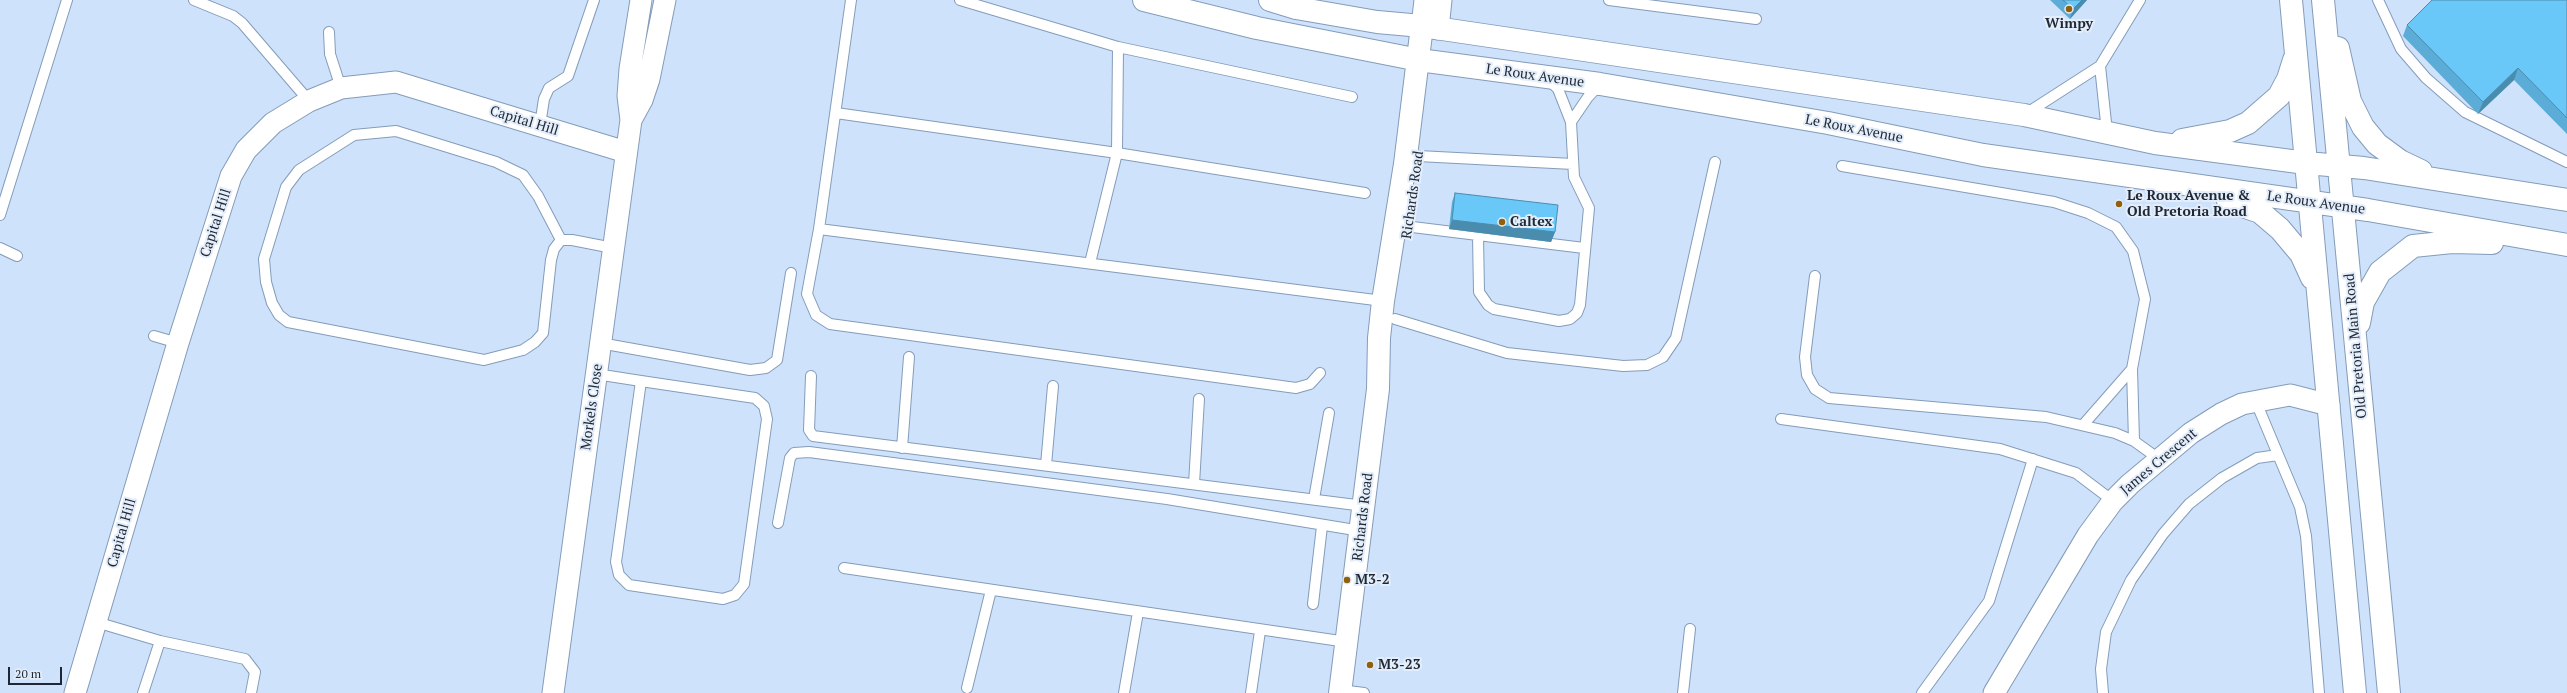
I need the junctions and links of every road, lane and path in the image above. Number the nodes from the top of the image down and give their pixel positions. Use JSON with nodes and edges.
{"nodes":[{"id":1,"x":68,"y":0,"type":"edge"},
{"id":2,"x":194,"y":0,"type":"edge"},
{"id":3,"x":594,"y":0,"type":"edge"},
{"id":4,"x":641,"y":0,"type":"edge"},
{"id":5,"x":665,"y":0,"type":"edge"},
{"id":6,"x":852,"y":0,"type":"edge"},
{"id":7,"x":960,"y":0,"type":"edge"},
{"id":8,"x":1144,"y":0,"type":"edge"},
{"id":9,"x":1270,"y":0,"type":"edge"},
{"id":10,"x":1425,"y":0,"type":"edge"},
{"id":11,"x":1441,"y":0,"type":"edge"},
{"id":12,"x":1609,"y":0,"type":"edge"},
{"id":13,"x":2140,"y":0,"type":"edge"},
{"id":14,"x":2291,"y":0,"type":"edge"},
{"id":15,"x":2323,"y":0,"type":"edge"},
{"id":16,"x":2328,"y":0,"type":"edge"},
{"id":17,"x":2378,"y":0,"type":"edge"},
{"id":18,"x":1756,"y":19,"type":"dead end"},
{"id":19,"x":1430,"y":28,"type":"junction"},
{"id":20,"x":329,"y":32,"type":"dead end"},
{"id":21,"x":1118,"y":47,"type":"junction"},
{"id":22,"x":2296,"y":53,"type":"junction"},
{"id":23,"x":1427,"y":61,"type":"junction"},
{"id":24,"x":2100,"y":66,"type":"junction"},
{"id":25,"x":1547,"y":77,"type":"junction"},
{"id":26,"x":1600,"y":84,"type":"junction"},
{"id":27,"x":341,"y":88,"type":"junction"},
{"id":28,"x":1352,"y":97,"type":"dead end"},
{"id":29,"x":309,"y":101,"type":"junction"},
{"id":30,"x":836,"y":113,"type":"junction"},
{"id":31,"x":2024,"y":115,"type":"junction"},
{"id":32,"x":631,"y":120,"type":"junction"},
{"id":33,"x":1571,"y":122,"type":"junction"},
{"id":34,"x":540,"y":125,"type":"junction"},
{"id":35,"x":2107,"y":132,"type":"junction"},
{"id":36,"x":2155,"y":143,"type":"junction"},
{"id":37,"x":626,"y":152,"type":"junction"},
{"id":38,"x":1117,"y":154,"type":"junction"},
{"id":39,"x":1418,"y":156,"type":"junction"},
{"id":40,"x":1716,"y":162,"type":"dead end"},
{"id":41,"x":2567,"y":162,"type":"edge"},
{"id":42,"x":2306,"y":163,"type":"junction"},
{"id":43,"x":1573,"y":164,"type":"junction"},
{"id":44,"x":1842,"y":166,"type":"dead end"},
{"id":45,"x":2339,"y":167,"type":"junction"},
{"id":46,"x":2459,"y":184,"type":"junction"},
{"id":47,"x":2202,"y":187,"type":"junction"},
{"id":48,"x":1365,"y":193,"type":"dead end"},
{"id":49,"x":2567,"y":200,"type":"edge"},
{"id":50,"x":2310,"y":203,"type":"junction"},
{"id":51,"x":2344,"y":208,"type":"junction"},
{"id":52,"x":0,"y":215,"type":"edge"},
{"id":53,"x":1402,"y":226,"type":"junction"},
{"id":54,"x":819,"y":229,"type":"junction"},
{"id":55,"x":1478,"y":236,"type":"junction"},
{"id":56,"x":561,"y":240,"type":"junction"},
{"id":57,"x":2562,"y":244,"type":"edge"},
{"id":58,"x":0,"y":248,"type":"edge"},
{"id":59,"x":613,"y":248,"type":"junction"},
{"id":60,"x":1584,"y":248,"type":"junction"},
{"id":61,"x":17,"y":256,"type":"dead end"},
{"id":62,"x":1090,"y":263,"type":"junction"},
{"id":63,"x":791,"y":273,"type":"dead end"},
{"id":64,"x":1815,"y":276,"type":"dead end"},
{"id":65,"x":1383,"y":301,"type":"junction"},
{"id":66,"x":1394,"y":320,"type":"junction"},
{"id":67,"x":2322,"y":333,"type":"junction"},
{"id":68,"x":154,"y":336,"type":"dead end"},
{"id":69,"x":178,"y":343,"type":"junction"},
{"id":70,"x":600,"y":343,"type":"junction"},
{"id":71,"x":2356,"y":348,"type":"junction"},
{"id":72,"x":909,"y":357,"type":"dead end"},
{"id":73,"x":2132,"y":369,"type":"junction"},
{"id":74,"x":1320,"y":373,"type":"dead end"},
{"id":75,"x":596,"y":374,"type":"junction"},
{"id":76,"x":811,"y":376,"type":"dead end"},
{"id":77,"x":641,"y":381,"type":"junction"},
{"id":78,"x":1053,"y":386,"type":"dead end"},
{"id":79,"x":1378,"y":389,"type":"junction"},
{"id":80,"x":1199,"y":399,"type":"dead end"},
{"id":81,"x":2256,"y":402,"type":"junction"},
{"id":82,"x":2329,"y":405,"type":"junction"},
{"id":83,"x":1329,"y":413,"type":"dead end"},
{"id":84,"x":1781,"y":419,"type":"dead end"},
{"id":85,"x":2083,"y":425,"type":"junction"},
{"id":86,"x":2134,"y":441,"type":"junction"},
{"id":87,"x":902,"y":448,"type":"junction"},
{"id":88,"x":2278,"y":455,"type":"junction"},
{"id":89,"x":2159,"y":459,"type":"junction"},
{"id":90,"x":2033,"y":460,"type":"junction"},
{"id":91,"x":1046,"y":465,"type":"junction"},
{"id":92,"x":1194,"y":484,"type":"junction"},
{"id":93,"x":1314,"y":499,"type":"junction"},
{"id":94,"x":2113,"y":501,"type":"junction"},
{"id":95,"x":1364,"y":506,"type":"junction"},
{"id":96,"x":778,"y":523,"type":"dead end"},
{"id":97,"x":1322,"y":526,"type":"junction"},
{"id":98,"x":1361,"y":531,"type":"junction"},
{"id":99,"x":844,"y":568,"type":"dead end"},
{"id":100,"x":991,"y":590,"type":"junction"},
{"id":101,"x":1313,"y":604,"type":"dead end"},
{"id":102,"x":1138,"y":612,"type":"junction"},
{"id":103,"x":96,"y":622,"type":"junction"},
{"id":104,"x":1690,"y":629,"type":"dead end"},
{"id":105,"x":1260,"y":631,"type":"junction"},
{"id":106,"x":160,"y":641,"type":"junction"},
{"id":107,"x":1347,"y":642,"type":"junction"},
{"id":108,"x":967,"y":688,"type":"dead end"},
{"id":109,"x":1340,"y":691,"type":"edge"},
{"id":110,"x":75,"y":693,"type":"edge"},
{"id":111,"x":143,"y":693,"type":"edge"},
{"id":112,"x":250,"y":693,"type":"edge"},
{"id":113,"x":553,"y":693,"type":"edge"},
{"id":114,"x":1124,"y":693,"type":"edge"},
{"id":115,"x":1251,"y":693,"type":"edge"},
{"id":116,"x":1364,"y":693,"type":"edge"},
{"id":117,"x":1683,"y":693,"type":"edge"},
{"id":118,"x":1922,"y":693,"type":"edge"},
{"id":119,"x":1994,"y":693,"type":"edge"},
{"id":120,"x":2102,"y":693,"type":"edge"},
{"id":121,"x":2319,"y":693,"type":"edge"},
{"id":122,"x":2355,"y":693,"type":"edge"},
{"id":123,"x":2389,"y":693,"type":"edge"}],
"edges":[{"from":1,"to":52,"type":"lane"},
{"from":2,"to":29,"type":"lane"},
{"from":3,"to":34,"type":"lane"},
{"from":4,"to":32,"type":"street","name":"Morkels Close"},
{"from":5,"to":32,"type":"street","name":"Morkels Close"},
{"from":6,"to":30,"type":"lane"},
{"from":7,"to":21,"type":"lane"},
{"from":8,"to":23,"type":"main road","name":"Le Roux Avenue"},
{"from":9,"to":19,"type":"main road"},
{"from":10,"to":19,"type":"street","name":"Richards Road"},
{"from":11,"to":19,"type":"street","name":"Richards Road"},
{"from":12,"to":18,"type":"lane"},
{"from":13,"to":24,"type":"lane"},
{"from":14,"to":22,"type":"main road"},
{"from":15,"to":45,"type":"main road","name":"Old Pretoria Main Road"},
{"from":16,"to":46,"type":"main road"},
{"from":17,"to":41,"type":"lane"},
{"from":19,"to":23,"type":"main road","name":"Richards Road"},
{"from":19,"to":31,"type":"main road"},
{"from":20,"to":27,"type":"lane"},
{"from":21,"to":28,"type":"lane"},
{"from":21,"to":38,"type":"lane"},
{"from":22,"to":36,"type":"main road"},
{"from":22,"to":42,"type":"main road"},
{"from":23,"to":25,"type":"main road","name":"Le Roux Avenue"},
{"from":23,"to":39,"type":"main road","name":"Richards Road"},
{"from":23,"to":53,"type":"main road","name":"Richards Road"},
{"from":24,"to":31,"type":"lane"},
{"from":24,"to":35,"type":"lane"},
{"from":25,"to":26,"type":"main road","name":"Le Roux Avenue"},
{"from":25,"to":33,"type":"lane"},
{"from":26,"to":33,"type":"lane"},
{"from":26,"to":47,"type":"main road","name":"Le Roux Avenue"},
{"from":27,"to":29,"type":"street","name":"Capital Hill"},
{"from":27,"to":34,"type":"street","name":"Capital Hill"},
{"from":29,"to":69,"type":"street","name":"Capital Hill"},
{"from":30,"to":38,"type":"lane"},
{"from":30,"to":54,"type":"lane"},
{"from":31,"to":35,"type":"main road"},
{"from":32,"to":37,"type":"street","name":"Morkels Close"},
{"from":33,"to":43,"type":"lane"},
{"from":34,"to":37,"type":"street","name":"Capital Hill"},
{"from":35,"to":36,"type":"main road"},
{"from":36,"to":42,"type":"main road"},
{"from":37,"to":59,"type":"street","name":"Morkels Close"},
{"from":38,"to":48,"type":"lane"},
{"from":38,"to":62,"type":"lane"},
{"from":39,"to":43,"type":"lane"},
{"from":39,"to":53,"type":"main road","name":"Richards Road"},
{"from":40,"to":66,"type":"lane"},
{"from":42,"to":45,"type":"main road"},
{"from":42,"to":50,"type":"main road"},
{"from":43,"to":60,"type":"lane"},
{"from":44,"to":73,"type":"lane"},
{"from":45,"to":46,"type":"main road"},
{"from":45,"to":51,"type":"main road","name":"Old Pretoria Main Road"},
{"from":46,"to":49,"type":"main road"},
{"from":47,"to":50,"type":"main road","name":"Le Roux Avenue"},
{"from":47,"to":67,"type":"main road"},
{"from":50,"to":51,"type":"main road","name":"Le Roux Avenue"},
{"from":50,"to":67,"type":"main road"},
{"from":51,"to":57,"type":"main road","name":"Le Roux Avenue"},
{"from":51,"to":71,"type":"main road","name":"Old Pretoria Main Road"},
{"from":53,"to":55,"type":"lane"},
{"from":53,"to":65,"type":"main road","name":"Richards Road"},
{"from":53,"to":66,"type":"main road","name":"Richards Road"},
{"from":54,"to":62,"type":"lane"},
{"from":54,"to":74,"type":"lane"},
{"from":55,"to":60,"type":"lane"},
{"from":55,"to":60,"type":"lane"},
{"from":56,"to":56,"type":"lane"},
{"from":56,"to":59,"type":"lane"},
{"from":57,"to":71,"type":"main road"},
{"from":58,"to":61,"type":"lane"},
{"from":59,"to":70,"type":"street","name":"Morkels Close"},
{"from":62,"to":65,"type":"lane"},
{"from":63,"to":70,"type":"lane"},
{"from":64,"to":85,"type":"lane"},
{"from":65,"to":79,"type":"main road","name":"Richards Road"},
{"from":66,"to":79,"type":"main road","name":"Richards Road"},
{"from":67,"to":82,"type":"main road"},
{"from":68,"to":69,"type":"lane"},
{"from":69,"to":103,"type":"street","name":"Capital Hill"},
{"from":70,"to":75,"type":"street","name":"Morkels Close"},
{"from":71,"to":123,"type":"main road","name":"Old Pretoria Main Road"},
{"from":72,"to":87,"type":"lane"},
{"from":73,"to":85,"type":"lane"},
{"from":73,"to":86,"type":"lane"},
{"from":75,"to":77,"type":"lane"},
{"from":75,"to":113,"type":"street","name":"Morkels Close"},
{"from":76,"to":87,"type":"lane"},
{"from":77,"to":77,"type":"lane"},
{"from":78,"to":91,"type":"lane"},
{"from":79,"to":95,"type":"main road","name":"Richards Road"},
{"from":80,"to":92,"type":"lane"},
{"from":81,"to":82,"type":"street","name":"James Crescent"},
{"from":81,"to":88,"type":"lane"},
{"from":81,"to":89,"type":"street","name":"James Crescent"},
{"from":82,"to":122,"type":"main road"},
{"from":83,"to":93,"type":"lane"},
{"from":84,"to":90,"type":"lane"},
{"from":85,"to":86,"type":"lane"},
{"from":86,"to":89,"type":"lane"},
{"from":87,"to":91,"type":"lane"},
{"from":88,"to":120,"type":"lane"},
{"from":88,"to":121,"type":"lane"},
{"from":89,"to":94,"type":"street","name":"James Crescent"},
{"from":90,"to":94,"type":"lane"},
{"from":90,"to":118,"type":"lane"},
{"from":91,"to":92,"type":"lane"},
{"from":92,"to":93,"type":"lane"},
{"from":93,"to":95,"type":"lane"},
{"from":94,"to":119,"type":"street","name":"James Crescent"},
{"from":95,"to":98,"type":"main road","name":"Richards Road"},
{"from":96,"to":97,"type":"lane"},
{"from":97,"to":98,"type":"lane"},
{"from":97,"to":101,"type":"lane"},
{"from":98,"to":107,"type":"main road","name":"Richards Road"},
{"from":99,"to":100,"type":"lane"},
{"from":100,"to":102,"type":"lane"},
{"from":100,"to":108,"type":"lane"},
{"from":102,"to":105,"type":"lane"},
{"from":102,"to":114,"type":"lane"},
{"from":103,"to":106,"type":"lane"},
{"from":103,"to":110,"type":"street","name":"Capital Hill"},
{"from":104,"to":117,"type":"lane"},
{"from":105,"to":107,"type":"lane"},
{"from":105,"to":115,"type":"lane"},
{"from":106,"to":111,"type":"lane"},
{"from":106,"to":112,"type":"lane"},
{"from":107,"to":109,"type":"main road","name":"Richards Road"},
{"from":109,"to":116,"type":"lane"}]}
